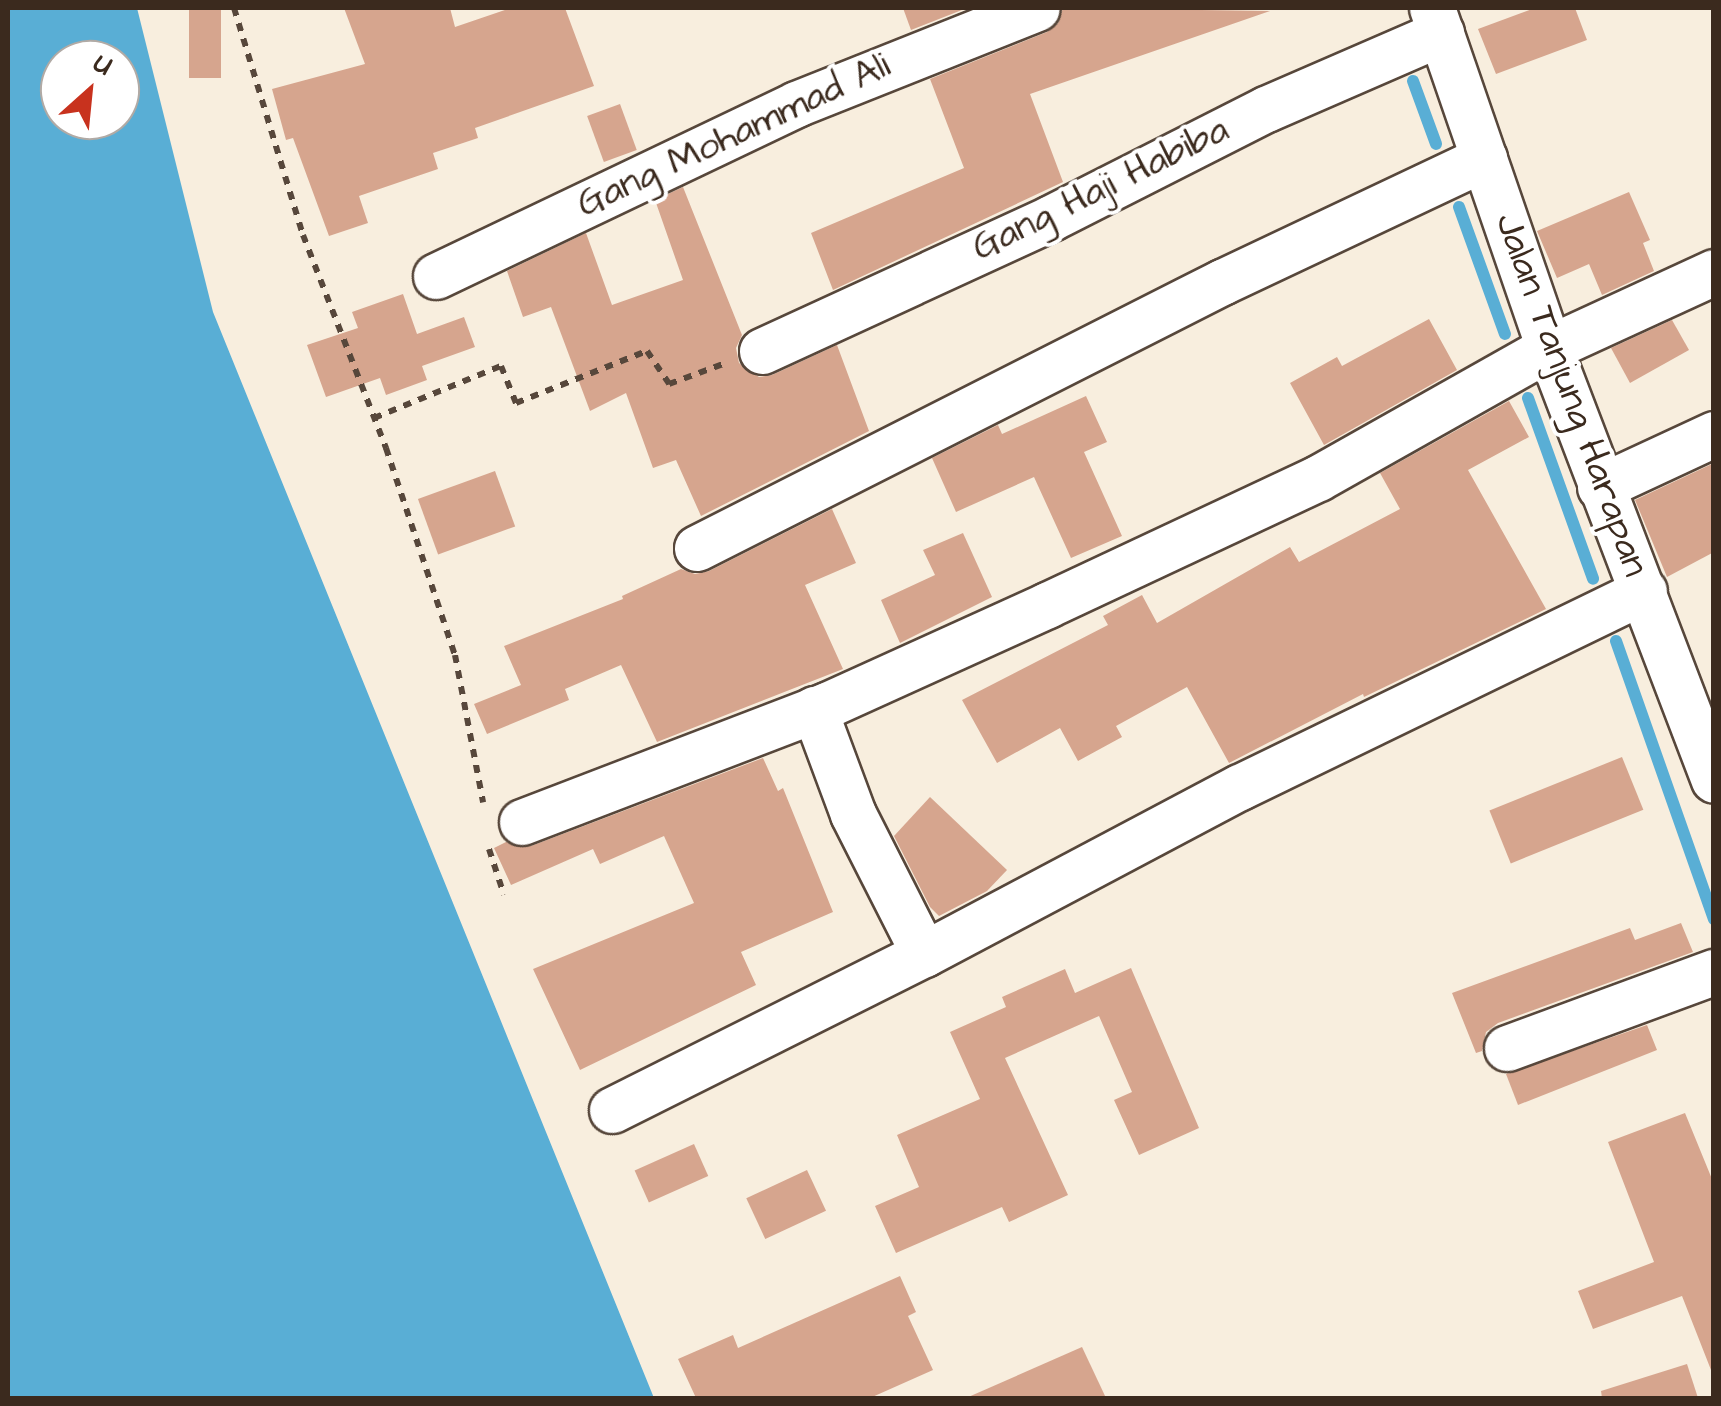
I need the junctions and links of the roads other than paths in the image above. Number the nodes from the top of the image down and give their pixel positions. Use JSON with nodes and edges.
{"nodes":[{"id":1,"x":1037,"y":8,"type":"edge"},
{"id":2,"x":1436,"y":20,"type":"edge"},
{"id":3,"x":1484,"y":158,"type":"junction"},
{"id":4,"x":1714,"y":272,"type":"edge"},
{"id":5,"x":436,"y":276,"type":"dead end"},
{"id":6,"x":1549,"y":348,"type":"junction"},
{"id":7,"x":762,"y":351,"type":"road end"},
{"id":8,"x":1714,"y":434,"type":"edge"},
{"id":9,"x":1600,"y":487,"type":"junction"},
{"id":10,"x":697,"y":548,"type":"dead end"},
{"id":11,"x":1644,"y":591,"type":"junction"},
{"id":12,"x":814,"y":710,"type":"junction"},
{"id":13,"x":1712,"y":774,"type":"edge"},
{"id":14,"x":498,"y":829,"type":"road end"},
{"id":15,"x":924,"y":954,"type":"junction"},
{"id":16,"x":1714,"y":972,"type":"edge"},
{"id":17,"x":1508,"y":1048,"type":"dead end"},
{"id":18,"x":612,"y":1110,"type":"dead end"}],
"edges":[{"from":1,"to":5,"type":"street","name":"Gang Mohammad Ali"},
{"from":2,"to":3,"type":"street","name":"Jalan Tanjung Harapan"},
{"from":2,"to":7,"type":"street","name":"Gang Haji Habiba"},
{"from":3,"to":6,"type":"street","name":"Jalan Tanjung Harapan"},
{"from":3,"to":10,"type":"street"},
{"from":4,"to":6,"type":"street"},
{"from":6,"to":9,"type":"street","name":"Jalan Tanjung Harapan"},
{"from":6,"to":12,"type":"street"},
{"from":8,"to":9,"type":"street"},
{"from":9,"to":11,"type":"street","name":"Jalan Tanjung Harapan"},
{"from":11,"to":13,"type":"street","name":"Jalan Tanjung Harapan"},
{"from":11,"to":15,"type":"street"},
{"from":12,"to":14,"type":"street"},
{"from":12,"to":15,"type":"street"},
{"from":15,"to":18,"type":"street"},
{"from":16,"to":17,"type":"street"}]}
